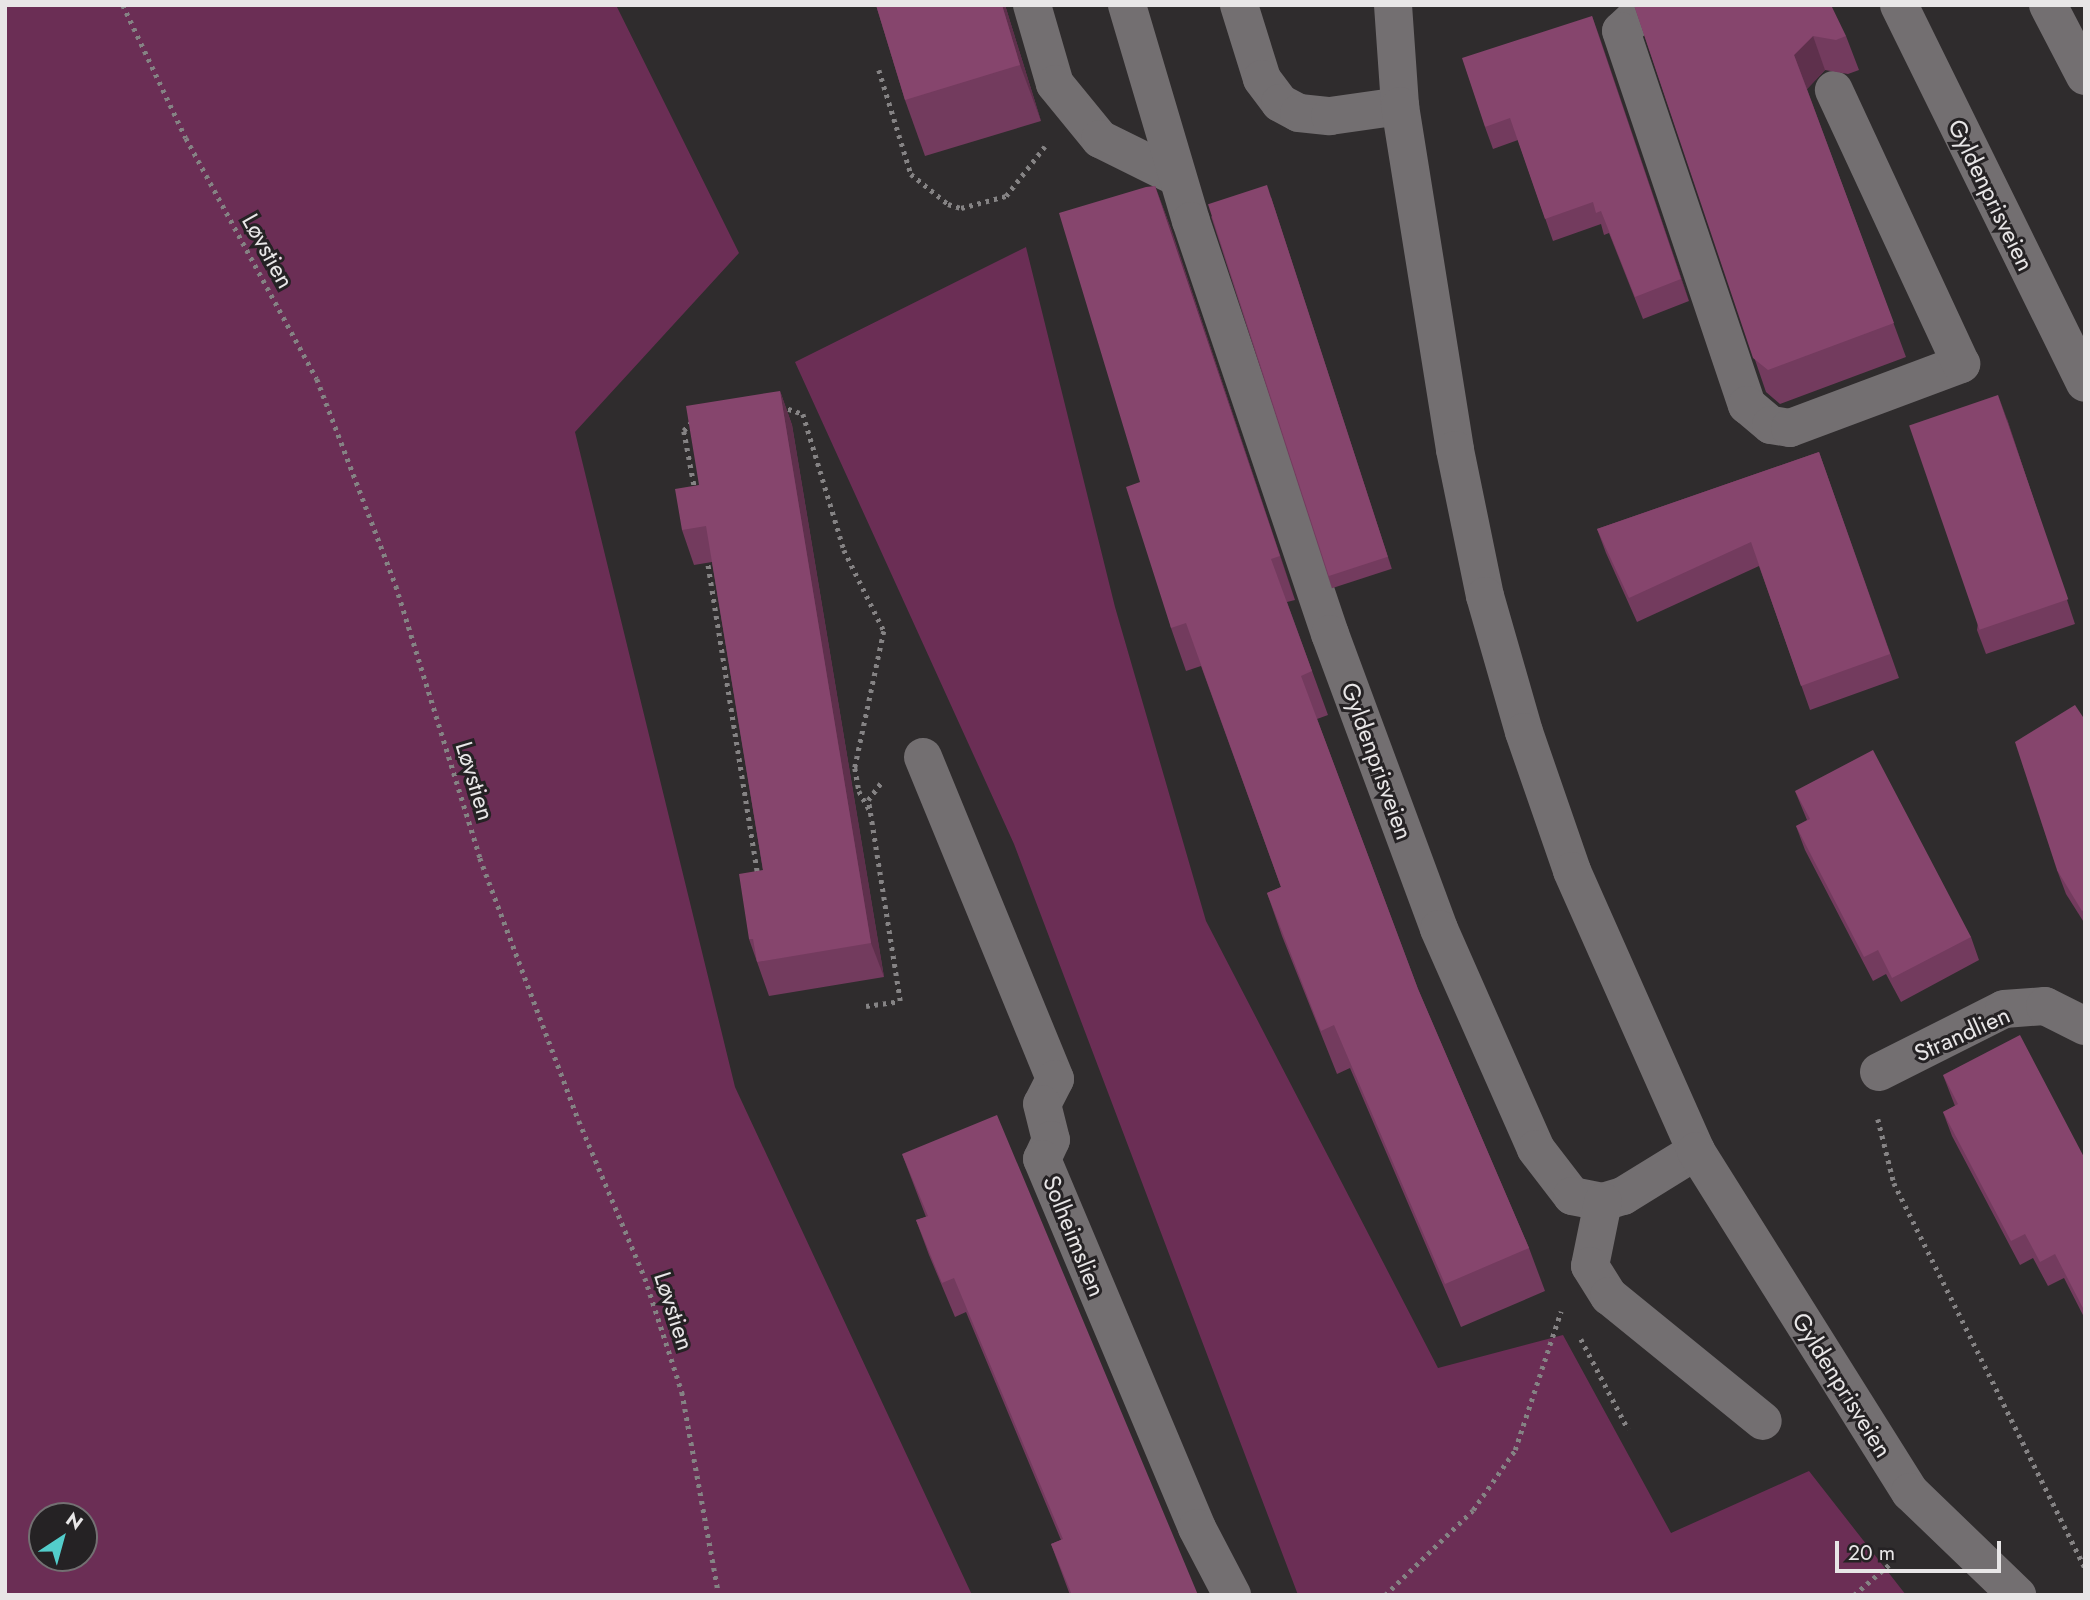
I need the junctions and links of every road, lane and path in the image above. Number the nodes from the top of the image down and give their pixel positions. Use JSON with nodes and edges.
{"nodes":[{"id":1,"x":123,"y":5,"type":"edge"},
{"id":2,"x":1032,"y":5,"type":"edge"},
{"id":3,"x":1127,"y":5,"type":"edge"},
{"id":4,"x":1240,"y":5,"type":"edge"},
{"id":5,"x":1393,"y":5,"type":"edge"},
{"id":6,"x":1649,"y":5,"type":"edge"},
{"id":7,"x":1899,"y":5,"type":"edge"},
{"id":8,"x":2048,"y":5,"type":"edge"},
{"id":9,"x":879,"y":70,"type":"edge"},
{"id":10,"x":2085,"y":76,"type":"edge"},
{"id":11,"x":1834,"y":90,"type":"dead end"},
{"id":12,"x":1400,"y":106,"type":"junction"},
{"id":13,"x":1092,"y":129,"type":"junction"},
{"id":14,"x":1177,"y":177,"type":"junction"},
{"id":15,"x":2085,"y":383,"type":"edge"},
{"id":16,"x":776,"y":406,"type":"edge"},
{"id":17,"x":696,"y":417,"type":"edge"},
{"id":18,"x":696,"y":495,"type":"edge"},
{"id":19,"x":705,"y":547,"type":"edge"},
{"id":20,"x":923,"y":757,"type":"joint"},
{"id":21,"x":870,"y":811,"type":"junction"},
{"id":22,"x":760,"y":888,"type":"edge"},
{"id":23,"x":866,"y":1006,"type":"dead end"},
{"id":24,"x":2085,"y":1026,"type":"edge"},
{"id":25,"x":1879,"y":1072,"type":"joint"},
{"id":26,"x":1696,"y":1151,"type":"junction"},
{"id":27,"x":1603,"y":1202,"type":"junction"},
{"id":28,"x":1569,"y":1316,"type":"dead end"},
{"id":29,"x":1575,"y":1327,"type":"dead end"},
{"id":30,"x":1763,"y":1421,"type":"dead end"},
{"id":31,"x":1628,"y":1429,"type":"dead end"},
{"id":32,"x":1891,"y":1563,"type":"dead end"},
{"id":33,"x":2085,"y":1567,"type":"edge"},
{"id":34,"x":719,"y":1595,"type":"edge"},
{"id":35,"x":1232,"y":1595,"type":"edge"},
{"id":36,"x":1385,"y":1595,"type":"edge"},
{"id":37,"x":1854,"y":1595,"type":"edge"},
{"id":38,"x":2017,"y":1595,"type":"edge"}],
"edges":[{"from":1,"to":34,"type":"path","name":"Løvstien"},
{"from":2,"to":13,"type":"street"},
{"from":3,"to":14,"type":"street","name":"Gyldenprisveien"},
{"from":4,"to":12,"type":"street"},
{"from":5,"to":12,"type":"street","name":"Gyldenprisveien"},
{"from":6,"to":11,"type":"street"},
{"from":7,"to":15,"type":"street","name":"Gyldenprisveien"},
{"from":8,"to":10,"type":"street"},
{"from":9,"to":13,"type":"path"},
{"from":12,"to":26,"type":"street","name":"Gyldenprisveien"},
{"from":13,"to":14,"type":"street"},
{"from":14,"to":27,"type":"street","name":"Gyldenprisveien"},
{"from":16,"to":21,"type":"path"},
{"from":17,"to":18,"type":"path"},
{"from":19,"to":22,"type":"path"},
{"from":20,"to":21,"type":"path"},
{"from":20,"to":35,"type":"street","name":"Solheimslien"},
{"from":21,"to":23,"type":"path"},
{"from":24,"to":25,"type":"street","name":"Strandlien"},
{"from":25,"to":33,"type":"path"},
{"from":26,"to":27,"type":"street"},
{"from":26,"to":38,"type":"street","name":"Gyldenprisveien"},
{"from":27,"to":30,"type":"street"},
{"from":28,"to":36,"type":"path"},
{"from":29,"to":31,"type":"path"},
{"from":32,"to":37,"type":"path"}]}
